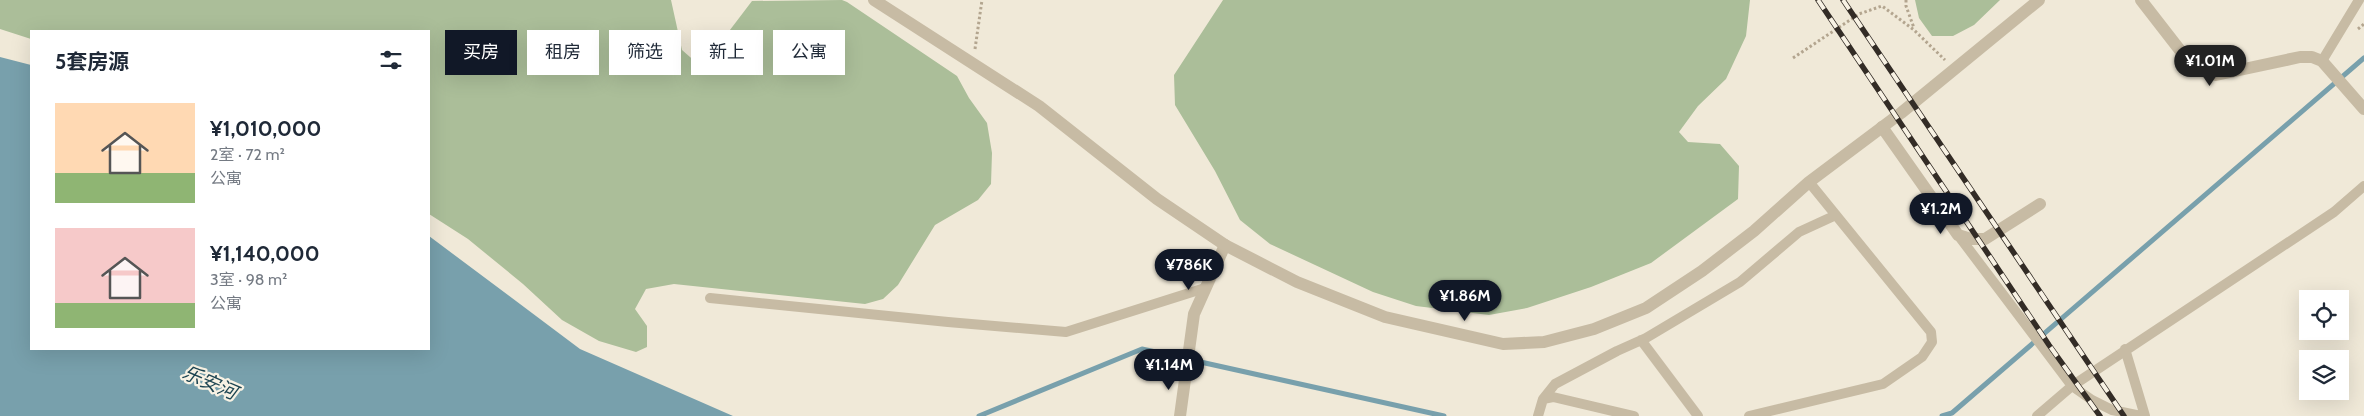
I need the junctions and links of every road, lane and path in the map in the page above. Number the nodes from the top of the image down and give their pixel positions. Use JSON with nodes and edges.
{"nodes":[{"id":1,"x":874,"y":0,"type":"edge"},
{"id":2,"x":982,"y":0,"type":"edge"},
{"id":3,"x":1879,"y":0,"type":"edge"},
{"id":4,"x":1906,"y":0,"type":"edge"},
{"id":5,"x":2039,"y":0,"type":"edge"},
{"id":6,"x":2141,"y":0,"type":"edge"},
{"id":7,"x":2359,"y":0,"type":"edge"},
{"id":8,"x":1882,"y":6,"type":"junction"},
{"id":9,"x":1914,"y":30,"type":"junction"},
{"id":10,"x":1793,"y":58,"type":"dead end"},
{"id":11,"x":973,"y":64,"type":"junction"},
{"id":12,"x":2326,"y":66,"type":"junction"},
{"id":13,"x":1955,"y":69,"type":"junction"},
{"id":14,"x":2364,"y":109,"type":"edge"},
{"id":15,"x":1882,"y":127,"type":"junction"},
{"id":16,"x":1809,"y":182,"type":"junction"},
{"id":17,"x":2364,"y":186,"type":"edge"},
{"id":18,"x":2040,"y":204,"type":"dead end"},
{"id":19,"x":1836,"y":215,"type":"junction"},
{"id":20,"x":1958,"y":235,"type":"junction"},
{"id":21,"x":1225,"y":245,"type":"junction"},
{"id":22,"x":1206,"y":288,"type":"junction"},
{"id":23,"x":710,"y":298,"type":"dead end"},
{"id":24,"x":1641,"y":340,"type":"junction"},
{"id":25,"x":2125,"y":349,"type":"junction"},
{"id":26,"x":2072,"y":386,"type":"junction"},
{"id":27,"x":1543,"y":399,"type":"junction"},
{"id":28,"x":1180,"y":416,"type":"edge"},
{"id":29,"x":1538,"y":416,"type":"edge"},
{"id":30,"x":1634,"y":416,"type":"edge"},
{"id":31,"x":1698,"y":416,"type":"edge"},
{"id":32,"x":1749,"y":416,"type":"edge"},
{"id":33,"x":2037,"y":416,"type":"edge"},
{"id":34,"x":2141,"y":416,"type":"edge"},
{"id":35,"x":2146,"y":416,"type":"edge"}],
"edges":[{"from":1,"to":11,"type":"street"},
{"from":2,"to":11,"type":"path"},
{"from":3,"to":8,"type":"path"},
{"from":4,"to":9,"type":"path"},
{"from":5,"to":13,"type":"street"},
{"from":6,"to":12,"type":"street"},
{"from":7,"to":12,"type":"lane"},
{"from":8,"to":9,"type":"path"},
{"from":8,"to":10,"type":"path"},
{"from":9,"to":13,"type":"path"},
{"from":11,"to":21,"type":"street"},
{"from":12,"to":14,"type":"street"},
{"from":13,"to":15,"type":"street"},
{"from":15,"to":16,"type":"street"},
{"from":15,"to":20,"type":"street"},
{"from":16,"to":19,"type":"lane"},
{"from":16,"to":21,"type":"street"},
{"from":17,"to":25,"type":"lane"},
{"from":18,"to":20,"type":"street"},
{"from":19,"to":24,"type":"lane"},
{"from":19,"to":32,"type":"lane"},
{"from":20,"to":26,"type":"lane"},
{"from":21,"to":22,"type":"street"},
{"from":22,"to":23,"type":"lane"},
{"from":22,"to":28,"type":"street"},
{"from":24,"to":27,"type":"lane"},
{"from":24,"to":31,"type":"lane"},
{"from":25,"to":26,"type":"lane"},
{"from":25,"to":35,"type":"lane"},
{"from":26,"to":33,"type":"lane"},
{"from":26,"to":34,"type":"lane"},
{"from":27,"to":29,"type":"lane"},
{"from":27,"to":30,"type":"lane"}]}
